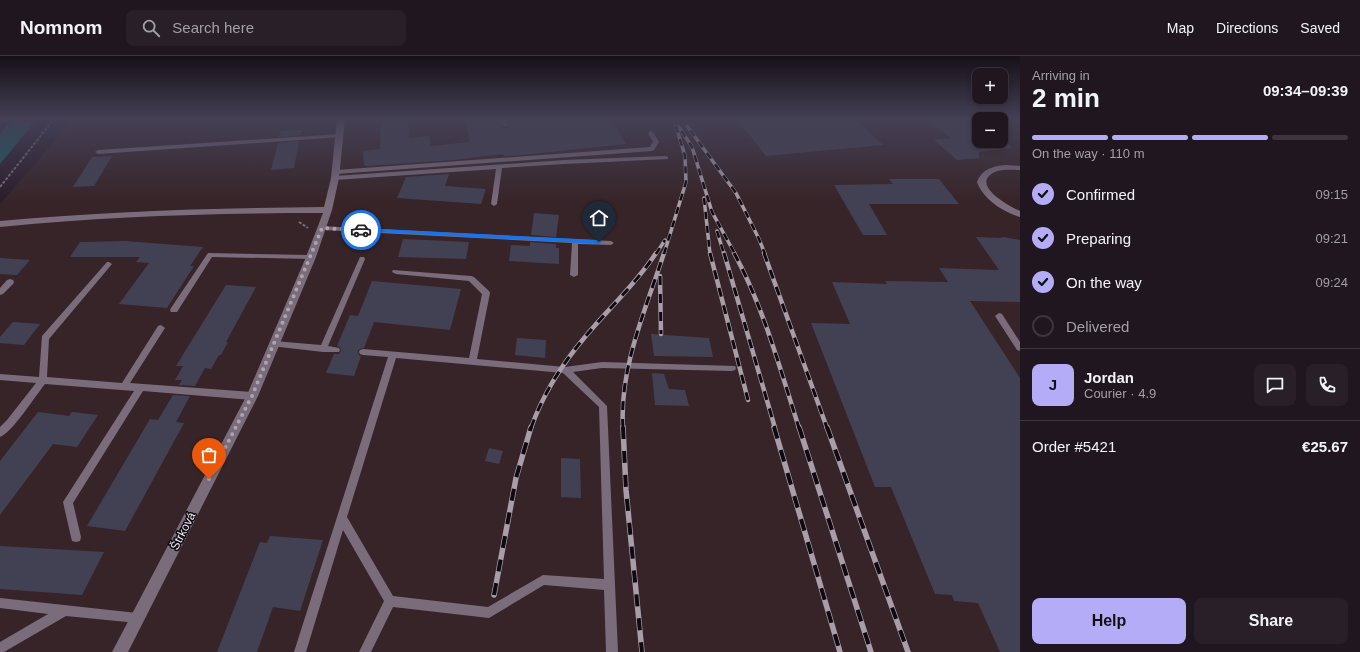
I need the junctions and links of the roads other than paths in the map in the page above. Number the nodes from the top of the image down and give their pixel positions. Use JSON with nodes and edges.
{"nodes":[{"id":1,"x":176,"y":147,"type":"edge"},
{"id":2,"x":339,"y":147,"type":"edge"},
{"id":3,"x":653,"y":147,"type":"edge"},
{"id":4,"x":98,"y":152,"type":"dead end"},
{"id":5,"x":666,"y":158,"type":"dead end"},
{"id":6,"x":499,"y":166,"type":"junction"},
{"id":7,"x":1020,"y":168,"type":"edge"},
{"id":8,"x":336,"y":175,"type":"junction"},
{"id":9,"x":494,"y":204,"type":"dead end"},
{"id":10,"x":328,"y":210,"type":"junction"},
{"id":11,"x":1020,"y":214,"type":"edge"},
{"id":12,"x":0,"y":224,"type":"edge"},
{"id":13,"x":322,"y":228,"type":"junction"},
{"id":14,"x":575,"y":241,"type":"junction"},
{"id":15,"x":611,"y":243,"type":"dead end"},
{"id":16,"x":310,"y":257,"type":"junction"},
{"id":17,"x":362,"y":259,"type":"dead end"},
{"id":18,"x":109,"y":264,"type":"dead end"},
{"id":19,"x":396,"y":272,"type":"dead end"},
{"id":20,"x":574,"y":275,"type":"dead end"},
{"id":21,"x":10,"y":282,"type":"dead end"},
{"id":22,"x":0,"y":292,"type":"edge"},
{"id":23,"x":174,"y":310,"type":"dead end"},
{"id":24,"x":999,"y":316,"type":"dead end"},
{"id":25,"x":161,"y":328,"type":"dead end"},
{"id":26,"x":274,"y":344,"type":"junction"},
{"id":27,"x":323,"y":348,"type":"junction"},
{"id":28,"x":1020,"y":348,"type":"edge"},
{"id":29,"x":336,"y":350,"type":"dead end"},
{"id":30,"x":363,"y":352,"type":"dead end"},
{"id":31,"x":393,"y":355,"type":"junction"},
{"id":32,"x":472,"y":362,"type":"junction"},
{"id":33,"x":732,"y":368,"type":"dead end"},
{"id":34,"x":565,"y":370,"type":"junction"},
{"id":35,"x":0,"y":377,"type":"edge"},
{"id":36,"x":43,"y":380,"type":"junction"},
{"id":37,"x":124,"y":386,"type":"junction"},
{"id":38,"x":141,"y":387,"type":"junction"},
{"id":39,"x":252,"y":396,"type":"junction"},
{"id":40,"x":0,"y":433,"type":"edge"},
{"id":41,"x":342,"y":518,"type":"junction"},
{"id":42,"x":76,"y":538,"type":"dead end"},
{"id":43,"x":610,"y":585,"type":"junction"},
{"id":44,"x":390,"y":601,"type":"junction"},
{"id":45,"x":0,"y":603,"type":"edge"},
{"id":46,"x":65,"y":610,"type":"junction"},
{"id":47,"x":137,"y":618,"type":"junction"},
{"id":48,"x":0,"y":648,"type":"edge"},
{"id":49,"x":120,"y":652,"type":"edge"},
{"id":50,"x":300,"y":652,"type":"edge"},
{"id":51,"x":365,"y":652,"type":"edge"},
{"id":52,"x":612,"y":652,"type":"edge"}],
"edges":[{"from":1,"to":4,"type":"lane"},
{"from":2,"to":8,"type":"street","name":"Štrková"},
{"from":3,"to":8,"type":"lane"},
{"from":5,"to":6,"type":"lane"},
{"from":6,"to":8,"type":"lane"},
{"from":6,"to":9,"type":"lane"},
{"from":7,"to":11,"type":"street"},
{"from":8,"to":10,"type":"street","name":"Štrková"},
{"from":10,"to":12,"type":"street"},
{"from":10,"to":13,"type":"street","name":"Štrková"},
{"from":13,"to":14,"type":"lane"},
{"from":13,"to":16,"type":"street","name":"Štrková"},
{"from":14,"to":15,"type":"lane"},
{"from":14,"to":20,"type":"lane"},
{"from":16,"to":23,"type":"lane"},
{"from":16,"to":26,"type":"street","name":"Štrková"},
{"from":17,"to":27,"type":"lane"},
{"from":18,"to":36,"type":"lane"},
{"from":19,"to":32,"type":"lane"},
{"from":21,"to":22,"type":"lane"},
{"from":24,"to":28,"type":"lane"},
{"from":25,"to":37,"type":"lane"},
{"from":26,"to":27,"type":"lane"},
{"from":26,"to":39,"type":"street","name":"Štrková"},
{"from":27,"to":29,"type":"lane"},
{"from":30,"to":31,"type":"lane"},
{"from":31,"to":32,"type":"lane"},
{"from":31,"to":41,"type":"lane"},
{"from":32,"to":34,"type":"lane"},
{"from":33,"to":34,"type":"lane"},
{"from":34,"to":43,"type":"lane"},
{"from":35,"to":36,"type":"lane"},
{"from":36,"to":37,"type":"lane"},
{"from":36,"to":40,"type":"lane"},
{"from":37,"to":38,"type":"lane"},
{"from":38,"to":39,"type":"lane"},
{"from":38,"to":42,"type":"lane"},
{"from":39,"to":47,"type":"street","name":"Štrková"},
{"from":41,"to":44,"type":"lane"},
{"from":41,"to":50,"type":"lane"},
{"from":43,"to":44,"type":"lane"},
{"from":43,"to":52,"type":"lane"},
{"from":44,"to":51,"type":"lane"},
{"from":45,"to":46,"type":"lane"},
{"from":46,"to":47,"type":"lane"},
{"from":46,"to":48,"type":"lane"},
{"from":47,"to":49,"type":"street","name":"Štrková"}]}
